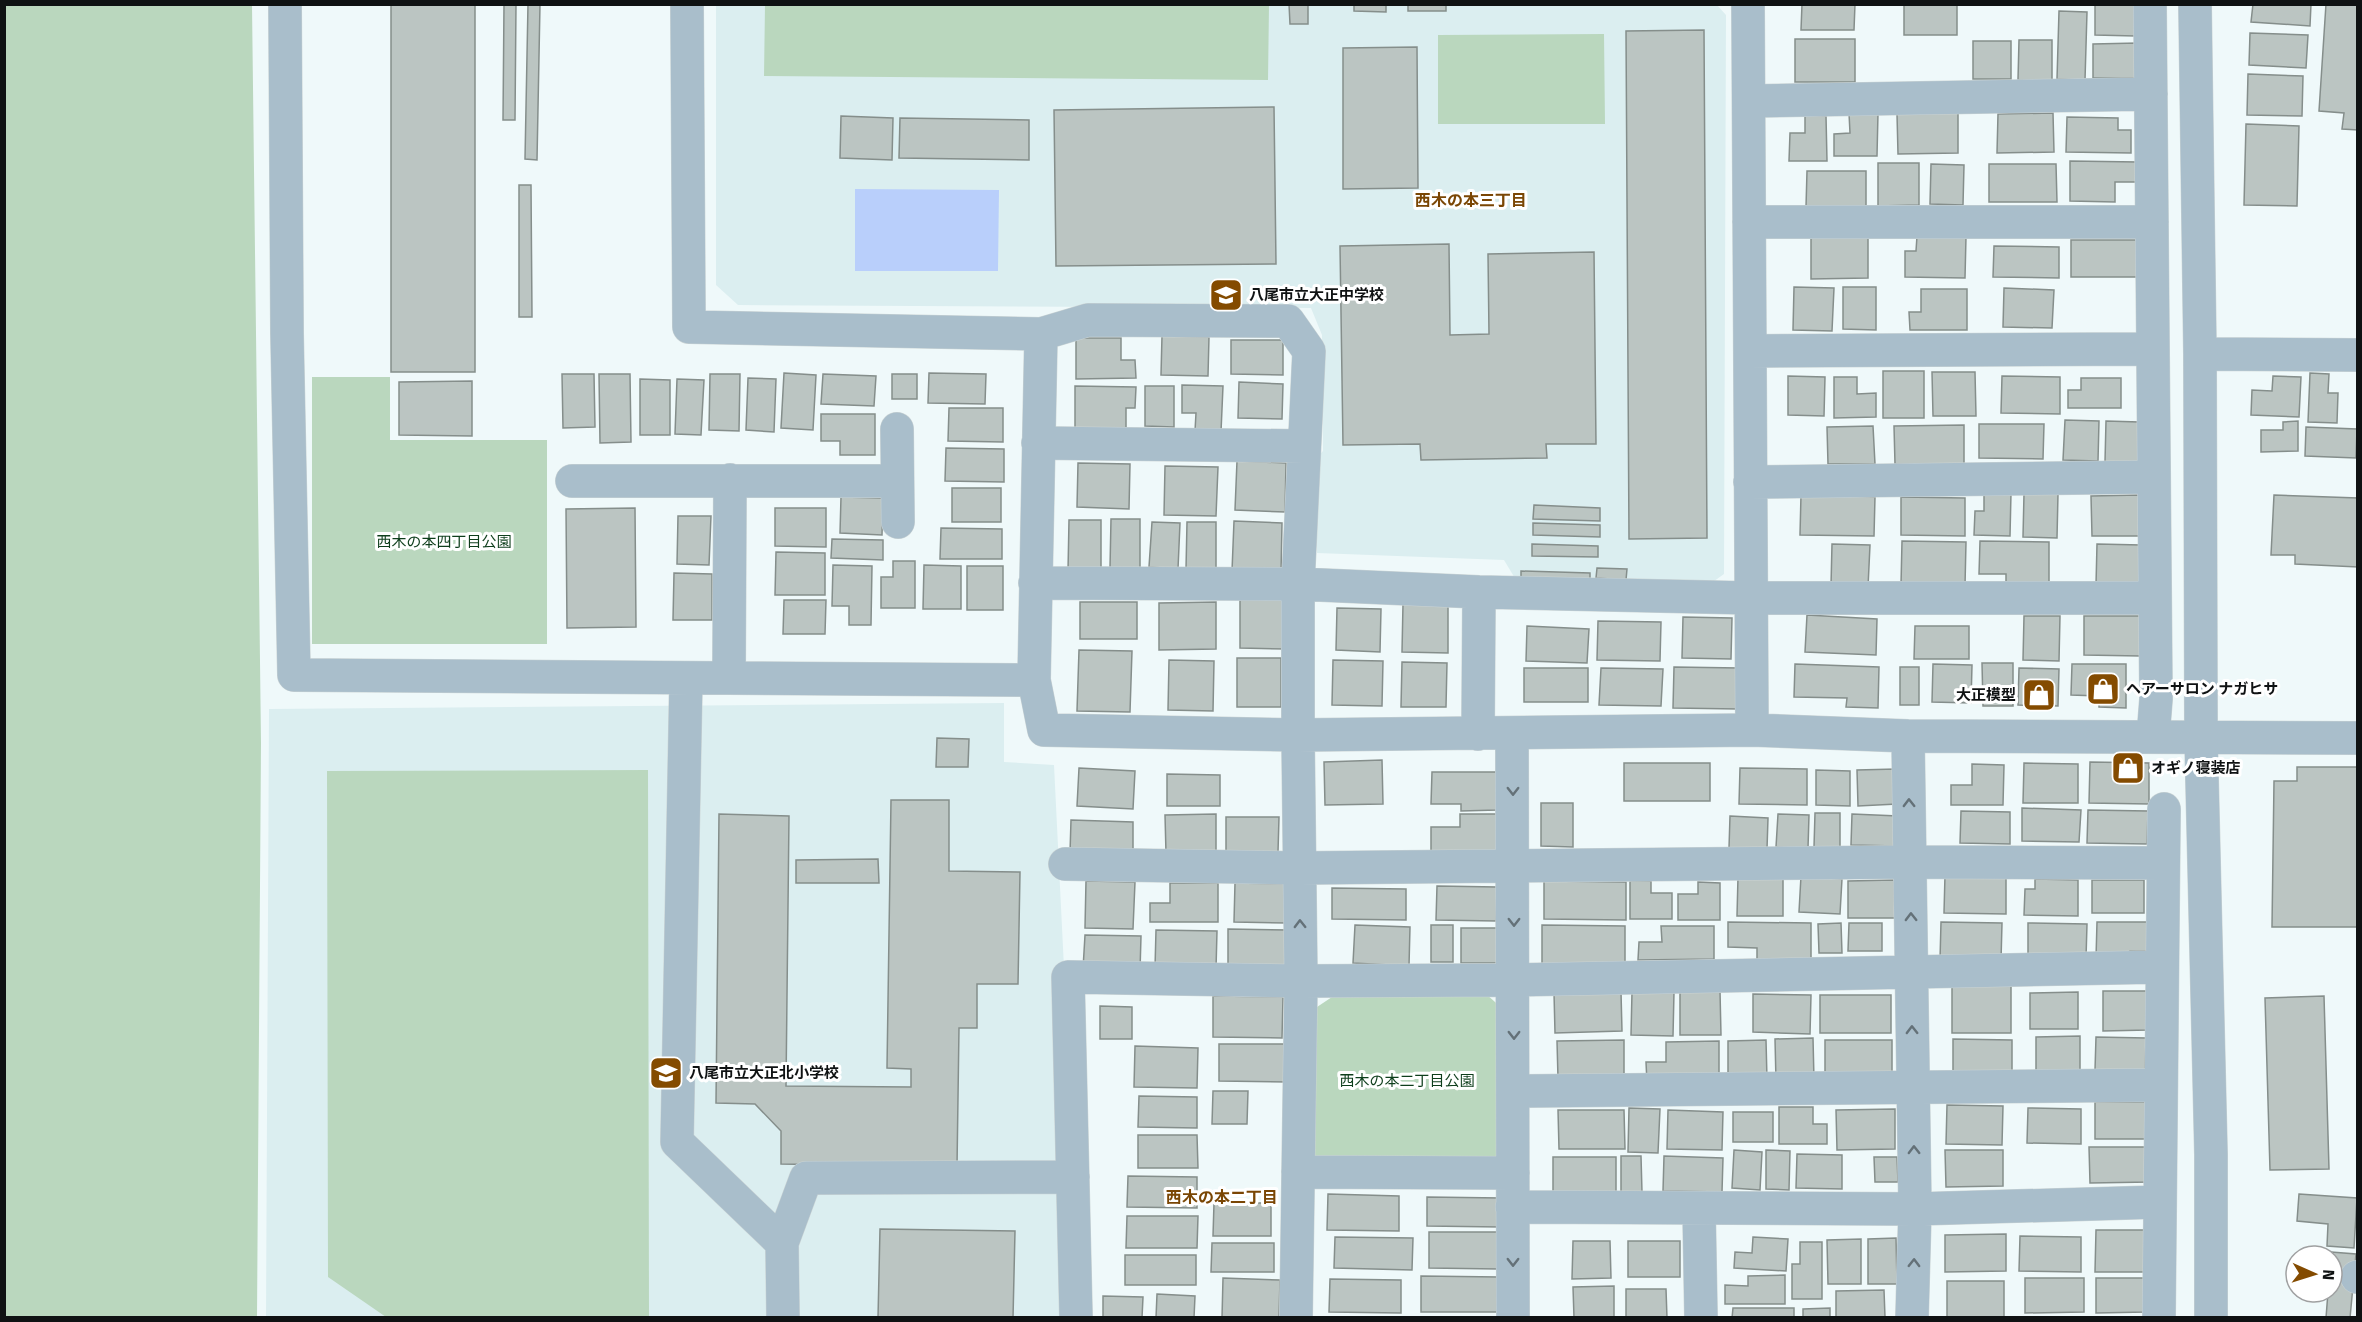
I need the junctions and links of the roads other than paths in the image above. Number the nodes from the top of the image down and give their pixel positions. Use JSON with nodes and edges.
{"nodes":[{"id":1,"x":285,"y":4,"type":"edge"},
{"id":2,"x":687,"y":4,"type":"edge"},
{"id":3,"x":1748,"y":4,"type":"edge"},
{"id":4,"x":2150,"y":4,"type":"edge"},
{"id":5,"x":2195,"y":4,"type":"edge"},
{"id":6,"x":2151,"y":94,"type":"junction"},
{"id":7,"x":1749,"y":100,"type":"junction"},
{"id":8,"x":1749,"y":222,"type":"junction"},
{"id":9,"x":2152,"y":222,"type":"junction"},
{"id":10,"x":1041,"y":334,"type":"junction"},
{"id":11,"x":2153,"y":349,"type":"junction"},
{"id":12,"x":1750,"y":351,"type":"junction"},
{"id":13,"x":2200,"y":354,"type":"junction"},
{"id":14,"x":2358,"y":355,"type":"edge"},
{"id":15,"x":897,"y":429,"type":"dead end"},
{"id":16,"x":1038,"y":442,"type":"junction"},
{"id":17,"x":1304,"y":446,"type":"junction"},
{"id":18,"x":2154,"y":477,"type":"junction"},
{"id":19,"x":730,"y":480,"type":"junction"},
{"id":20,"x":897,"y":481,"type":"junction"},
{"id":21,"x":572,"y":482,"type":"dead end"},
{"id":22,"x":1750,"y":482,"type":"junction"},
{"id":23,"x":898,"y":522,"type":"dead end"},
{"id":24,"x":1035,"y":583,"type":"junction"},
{"id":25,"x":1299,"y":584,"type":"junction"},
{"id":26,"x":1479,"y":592,"type":"junction"},
{"id":27,"x":1751,"y":598,"type":"junction"},
{"id":28,"x":2155,"y":598,"type":"junction"},
{"id":29,"x":686,"y":678,"type":"junction"},
{"id":30,"x":729,"y":678,"type":"junction"},
{"id":31,"x":1034,"y":680,"type":"junction"},
{"id":32,"x":1752,"y":730,"type":"junction"},
{"id":33,"x":1512,"y":733,"type":"junction"},
{"id":34,"x":1478,"y":734,"type":"junction"},
{"id":35,"x":1298,"y":735,"type":"junction"},
{"id":36,"x":1908,"y":736,"type":"junction"},
{"id":37,"x":2153,"y":737,"type":"junction"},
{"id":38,"x":2201,"y":737,"type":"junction"},
{"id":39,"x":2358,"y":738,"type":"edge"},
{"id":40,"x":2164,"y":809,"type":"dead end"},
{"id":41,"x":1910,"y":862,"type":"junction"},
{"id":42,"x":2163,"y":863,"type":"junction"},
{"id":43,"x":1065,"y":864,"type":"dead end"},
{"id":44,"x":1513,"y":865,"type":"junction"},
{"id":45,"x":1300,"y":868,"type":"junction"},
{"id":46,"x":2162,"y":967,"type":"junction"},
{"id":47,"x":1912,"y":972,"type":"junction"},
{"id":48,"x":1514,"y":980,"type":"junction"},
{"id":49,"x":1301,"y":981,"type":"junction"},
{"id":50,"x":2161,"y":1085,"type":"junction"},
{"id":51,"x":1913,"y":1089,"type":"junction"},
{"id":52,"x":1513,"y":1091,"type":"junction"},
{"id":53,"x":1298,"y":1172,"type":"junction"},
{"id":54,"x":1513,"y":1173,"type":"junction"},
{"id":55,"x":1073,"y":1177,"type":"junction"},
{"id":56,"x":2159,"y":1202,"type":"junction"},
{"id":57,"x":1512,"y":1207,"type":"junction"},
{"id":58,"x":1700,"y":1208,"type":"junction"},
{"id":59,"x":1915,"y":1209,"type":"junction"},
{"id":60,"x":782,"y":1243,"type":"junction"},
{"id":61,"x":783,"y":1317,"type":"edge"},
{"id":62,"x":1076,"y":1317,"type":"edge"},
{"id":63,"x":1296,"y":1317,"type":"edge"},
{"id":64,"x":1513,"y":1317,"type":"edge"},
{"id":65,"x":1701,"y":1317,"type":"edge"},
{"id":66,"x":1912,"y":1317,"type":"edge"},
{"id":67,"x":2159,"y":1317,"type":"edge"},
{"id":68,"x":2211,"y":1317,"type":"edge"}],
"edges":[{"from":1,"to":29,"type":"street"},
{"from":2,"to":10,"type":"street"},
{"from":3,"to":7,"type":"street"},
{"from":4,"to":6,"type":"street"},
{"from":5,"to":13,"type":"street"},
{"from":6,"to":7,"type":"street"},
{"from":6,"to":9,"type":"street"},
{"from":7,"to":8,"type":"street"},
{"from":8,"to":9,"type":"street"},
{"from":8,"to":12,"type":"street"},
{"from":9,"to":11,"type":"street"},
{"from":10,"to":16,"type":"street"},
{"from":10,"to":17,"type":"street"},
{"from":11,"to":12,"type":"street"},
{"from":11,"to":18,"type":"street"},
{"from":12,"to":22,"type":"street"},
{"from":13,"to":14,"type":"street"},
{"from":13,"to":38,"type":"street"},
{"from":15,"to":20,"type":"street"},
{"from":16,"to":17,"type":"street"},
{"from":16,"to":24,"type":"street"},
{"from":17,"to":25,"type":"street"},
{"from":18,"to":22,"type":"street"},
{"from":18,"to":28,"type":"street"},
{"from":19,"to":20,"type":"street"},
{"from":19,"to":21,"type":"street"},
{"from":19,"to":30,"type":"street"},
{"from":20,"to":23,"type":"street"},
{"from":22,"to":27,"type":"street"},
{"from":24,"to":25,"type":"street"},
{"from":24,"to":31,"type":"street"},
{"from":25,"to":26,"type":"street"},
{"from":25,"to":35,"type":"street"},
{"from":26,"to":27,"type":"street"},
{"from":26,"to":34,"type":"street"},
{"from":27,"to":28,"type":"street"},
{"from":27,"to":32,"type":"street"},
{"from":28,"to":37,"type":"street"},
{"from":29,"to":30,"type":"street"},
{"from":29,"to":60,"type":"street"},
{"from":30,"to":31,"type":"street"},
{"from":31,"to":35,"type":"street"},
{"from":32,"to":33,"type":"street"},
{"from":32,"to":36,"type":"street"},
{"from":33,"to":34,"type":"street"},
{"from":33,"to":44,"type":"street","one_way":true},
{"from":34,"to":35,"type":"street"},
{"from":35,"to":45,"type":"street"},
{"from":36,"to":37,"type":"street"},
{"from":41,"to":36,"type":"street","one_way":true},
{"from":37,"to":38,"type":"street"},
{"from":38,"to":39,"type":"street"},
{"from":38,"to":68,"type":"street"},
{"from":40,"to":42,"type":"street"},
{"from":41,"to":42,"type":"street"},
{"from":41,"to":44,"type":"street"},
{"from":47,"to":41,"type":"street","one_way":true},
{"from":42,"to":46,"type":"street"},
{"from":43,"to":45,"type":"street"},
{"from":44,"to":45,"type":"street"},
{"from":44,"to":48,"type":"street","one_way":true},
{"from":49,"to":45,"type":"street","one_way":true},
{"from":46,"to":47,"type":"street"},
{"from":46,"to":50,"type":"street"},
{"from":47,"to":48,"type":"street"},
{"from":51,"to":47,"type":"street","one_way":true},
{"from":48,"to":49,"type":"street"},
{"from":48,"to":52,"type":"street","one_way":true},
{"from":49,"to":53,"type":"street"},
{"from":49,"to":55,"type":"street"},
{"from":50,"to":51,"type":"street"},
{"from":50,"to":56,"type":"street"},
{"from":51,"to":52,"type":"street"},
{"from":59,"to":51,"type":"street","one_way":true},
{"from":52,"to":54,"type":"street"},
{"from":53,"to":54,"type":"street"},
{"from":53,"to":63,"type":"street"},
{"from":54,"to":57,"type":"street"},
{"from":55,"to":60,"type":"street"},
{"from":55,"to":62,"type":"street"},
{"from":56,"to":59,"type":"street"},
{"from":56,"to":67,"type":"street"},
{"from":57,"to":58,"type":"street"},
{"from":57,"to":64,"type":"street","one_way":true},
{"from":58,"to":59,"type":"street"},
{"from":58,"to":65,"type":"street"},
{"from":66,"to":59,"type":"street","one_way":true},
{"from":60,"to":61,"type":"street"}]}
